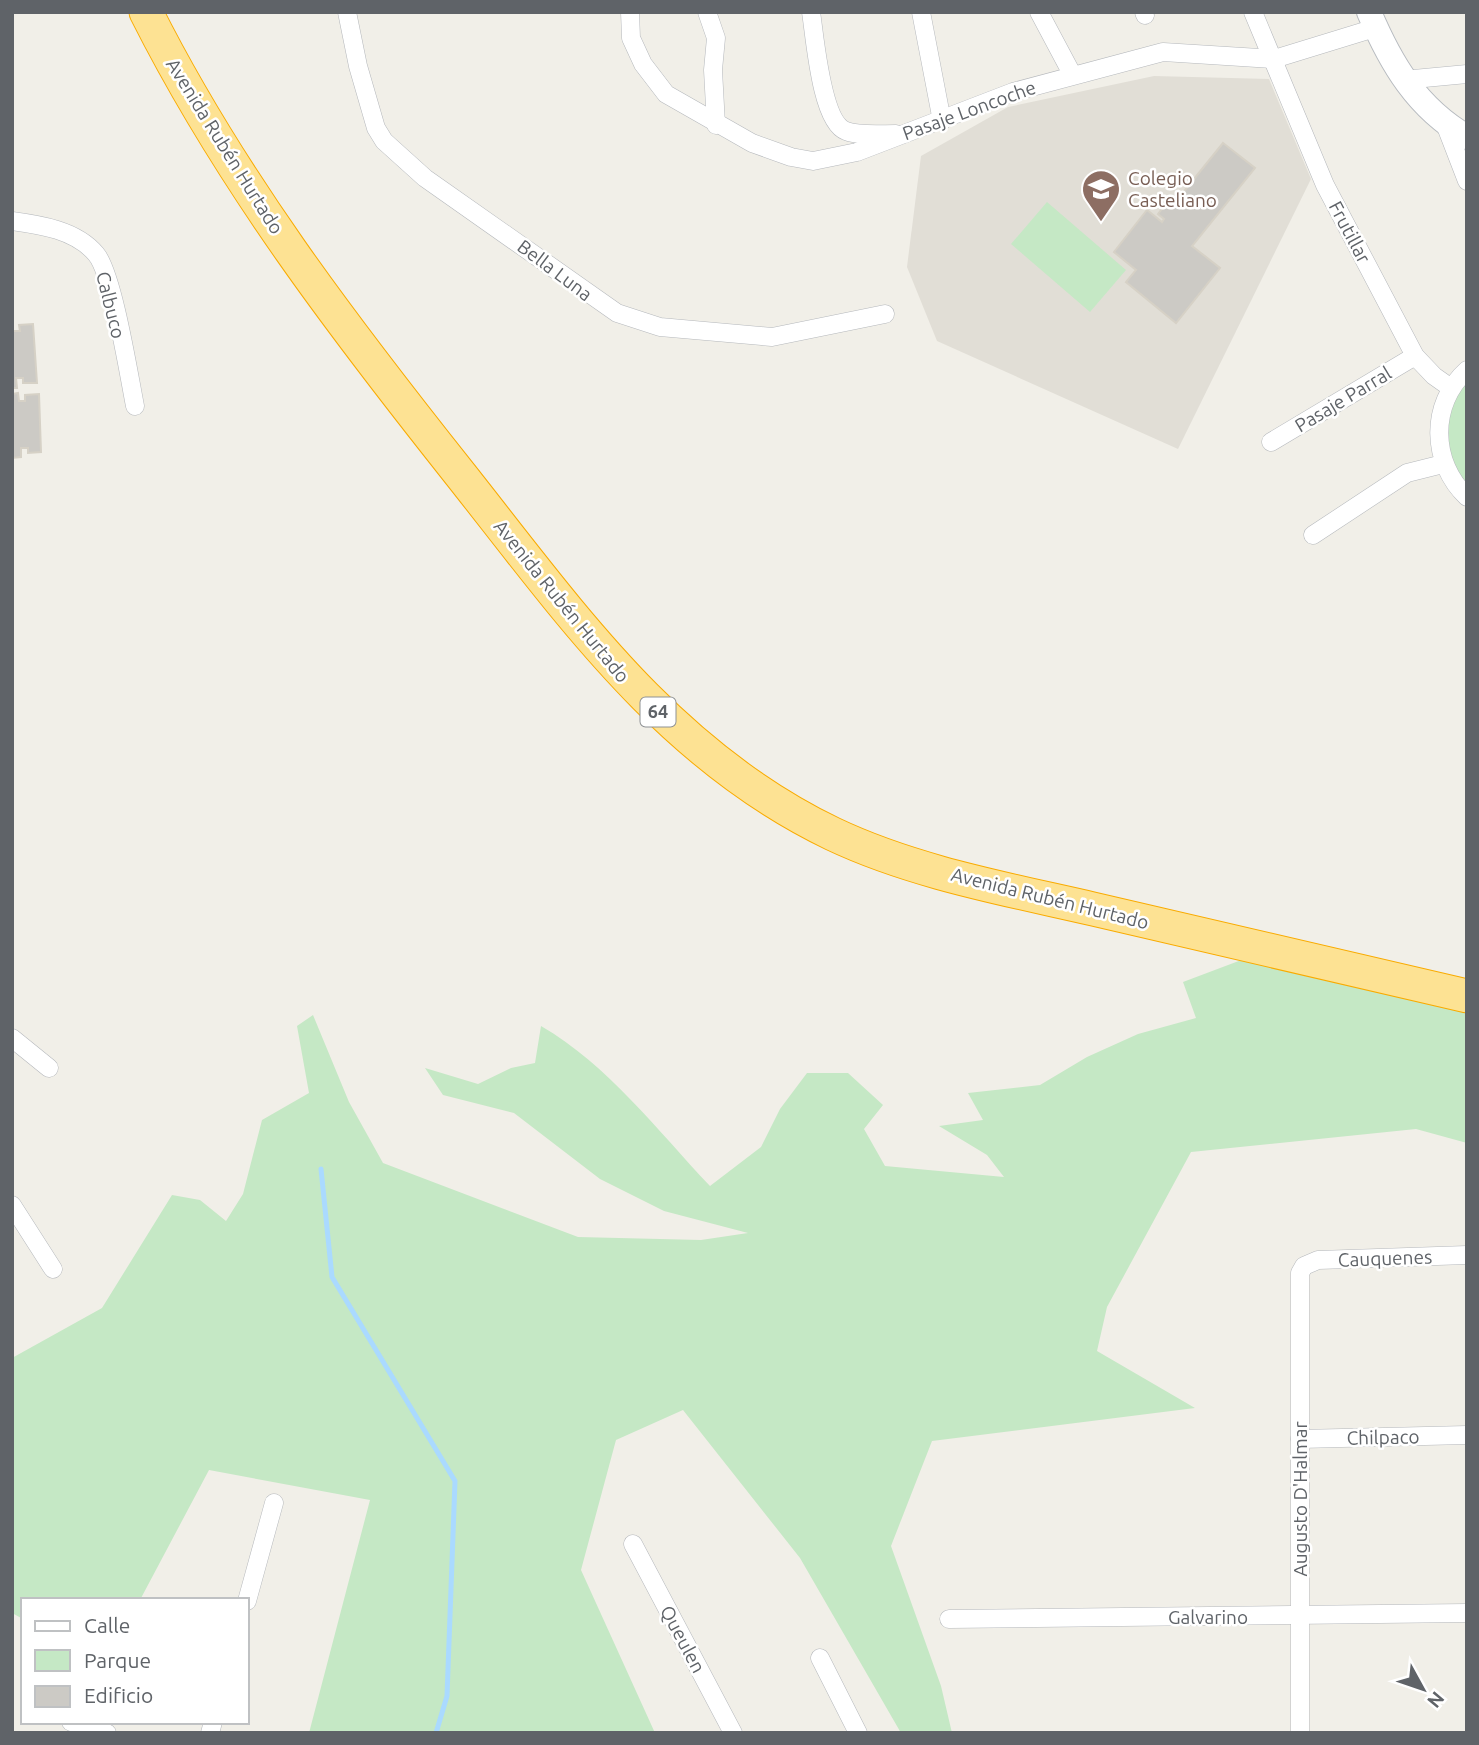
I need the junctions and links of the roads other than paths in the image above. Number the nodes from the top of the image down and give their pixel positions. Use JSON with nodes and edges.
{"nodes":[{"id":1,"x":146,"y":12,"type":"edge"},
{"id":2,"x":167,"y":12,"type":"edge"},
{"id":3,"x":347,"y":12,"type":"edge"},
{"id":4,"x":630,"y":12,"type":"edge"},
{"id":5,"x":707,"y":12,"type":"edge"},
{"id":6,"x":811,"y":12,"type":"edge"},
{"id":7,"x":921,"y":12,"type":"edge"},
{"id":8,"x":1039,"y":12,"type":"edge"},
{"id":9,"x":1253,"y":12,"type":"edge"},
{"id":10,"x":1372,"y":20,"type":"edge"},
{"id":11,"x":1274,"y":59,"type":"junction"},
{"id":12,"x":1072,"y":74,"type":"junction"},
{"id":13,"x":1467,"y":74,"type":"edge"},
{"id":14,"x":1403,"y":80,"type":"junction"},
{"id":15,"x":942,"y":121,"type":"junction"},
{"id":16,"x":1445,"y":124,"type":"junction"},
{"id":17,"x":716,"y":125,"type":"junction"},
{"id":18,"x":903,"y":135,"type":"junction"},
{"id":19,"x":1467,"y":137,"type":"edge"},
{"id":20,"x":1467,"y":181,"type":"edge"},
{"id":21,"x":12,"y":221,"type":"edge"},
{"id":22,"x":886,"y":314,"type":"dead end"},
{"id":23,"x":1415,"y":356,"type":"junction"},
{"id":24,"x":1467,"y":370,"type":"edge"},
{"id":25,"x":1451,"y":388,"type":"junction"},
{"id":26,"x":135,"y":406,"type":"dead end"},
{"id":27,"x":1271,"y":442,"type":"dead end"},
{"id":28,"x":1443,"y":464,"type":"junction"},
{"id":29,"x":1467,"y":497,"type":"edge"},
{"id":30,"x":1313,"y":534,"type":"dead end"},
{"id":31,"x":1467,"y":975,"type":"edge"},
{"id":32,"x":1467,"y":996,"type":"edge"},
{"id":33,"x":12,"y":1038,"type":"edge"},
{"id":34,"x":48,"y":1068,"type":"dead end"},
{"id":35,"x":12,"y":1205,"type":"edge"},
{"id":36,"x":1467,"y":1255,"type":"edge"},
{"id":37,"x":1304,"y":1266,"type":"joint"},
{"id":38,"x":52,"y":1269,"type":"dead end"},
{"id":39,"x":1467,"y":1435,"type":"edge"},
{"id":40,"x":1300,"y":1439,"type":"junction"},
{"id":41,"x":274,"y":1503,"type":"dead end"},
{"id":42,"x":632,"y":1544,"type":"dead end"},
{"id":43,"x":248,"y":1598,"type":"edge"},
{"id":44,"x":1467,"y":1613,"type":"edge"},
{"id":45,"x":1301,"y":1616,"type":"junction"},
{"id":46,"x":949,"y":1619,"type":"dead end"},
{"id":47,"x":820,"y":1658,"type":"dead end"},
{"id":48,"x":78,"y":1724,"type":"edge"},
{"id":49,"x":107,"y":1733,"type":"edge"},
{"id":50,"x":733,"y":1733,"type":"edge"},
{"id":51,"x":858,"y":1733,"type":"edge"},
{"id":52,"x":1300,"y":1733,"type":"edge"}],
"edges":[{"from":1,"to":32,"type":"highway","name":"Avenida Rubén Hurtado","number":"64"},
{"from":2,"to":31,"type":"highway","name":"Avenida Rubén Hurtado","number":"64"},
{"from":3,"to":22,"type":"street","name":"Bella Luna"},
{"from":4,"to":17,"type":"street","name":"Pasaje Loncoche"},
{"from":5,"to":17,"type":"street"},
{"from":6,"to":18,"type":"street"},
{"from":7,"to":15,"type":"street"},
{"from":8,"to":12,"type":"street"},
{"from":9,"to":11,"type":"street","name":"Frutillar"},
{"from":10,"to":11,"type":"street","name":"Pasaje Loncoche"},
{"from":10,"to":14,"type":"street"},
{"from":11,"to":12,"type":"street","name":"Pasaje Loncoche"},
{"from":11,"to":23,"type":"street","name":"Frutillar"},
{"from":12,"to":15,"type":"street","name":"Pasaje Loncoche"},
{"from":13,"to":14,"type":"street"},
{"from":14,"to":16,"type":"street"},
{"from":15,"to":18,"type":"street","name":"Pasaje Loncoche"},
{"from":16,"to":19,"type":"street"},
{"from":16,"to":20,"type":"street"},
{"from":17,"to":18,"type":"street","name":"Pasaje Loncoche"},
{"from":21,"to":26,"type":"street","name":"Calbuco"},
{"from":23,"to":25,"type":"street","name":"Frutillar"},
{"from":23,"to":27,"type":"street","name":"Pasaje Parral"},
{"from":24,"to":25,"type":"street"},
{"from":25,"to":28,"type":"street"},
{"from":28,"to":29,"type":"street"},
{"from":28,"to":30,"type":"street"},
{"from":33,"to":34,"type":"street"},
{"from":35,"to":38,"type":"street"},
{"from":36,"to":37,"type":"street","name":"Cauquenes"},
{"from":37,"to":40,"type":"street","name":"Augusto D'Halmar"},
{"from":39,"to":40,"type":"street","name":"Chilpaco"},
{"from":40,"to":45,"type":"street","name":"Augusto D'Halmar"},
{"from":41,"to":43,"type":"street"},
{"from":42,"to":50,"type":"street","name":"Queulen"},
{"from":44,"to":45,"type":"street","name":"Galvarino"},
{"from":45,"to":46,"type":"street","name":"Galvarino"},
{"from":45,"to":52,"type":"street","name":"Augusto D'Halmar"},
{"from":47,"to":51,"type":"street"},
{"from":48,"to":49,"type":"street"}]}
